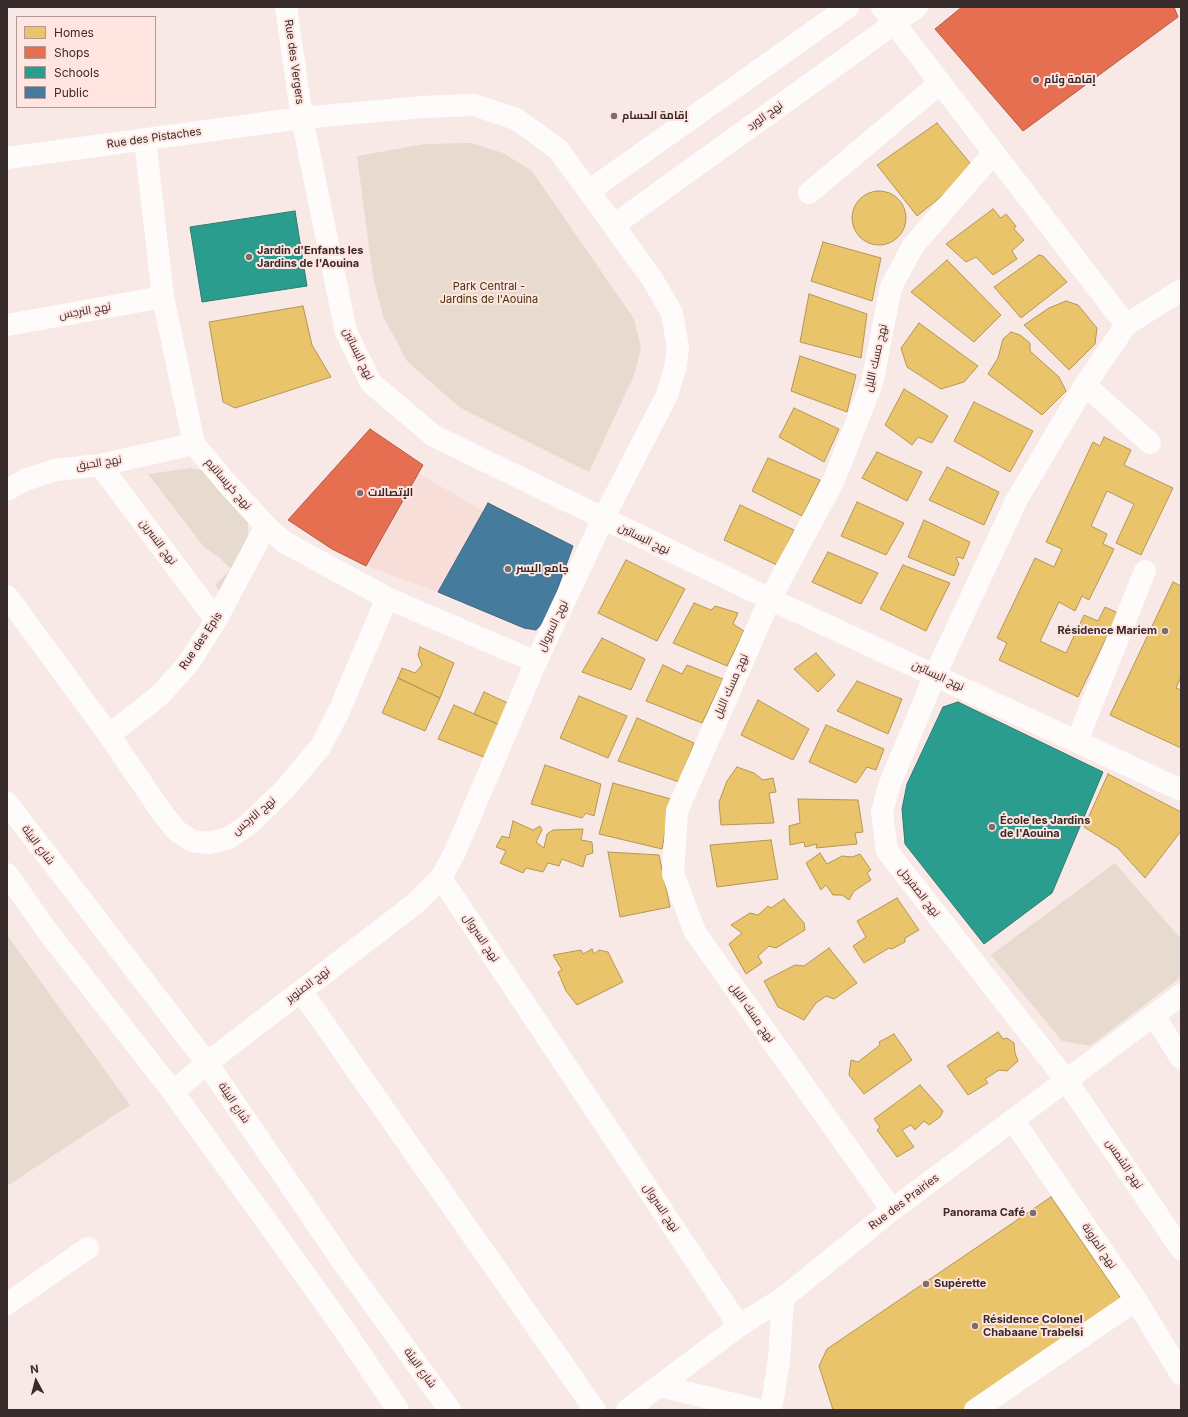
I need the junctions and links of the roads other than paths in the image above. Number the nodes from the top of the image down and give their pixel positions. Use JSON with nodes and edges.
{"nodes":[{"id":1,"x":286,"y":7,"type":"edge"},
{"id":2,"x":848,"y":7,"type":"edge"},
{"id":3,"x":916,"y":7,"type":"edge"},
{"id":4,"x":888,"y":15,"type":"edge"},
{"id":5,"x":940,"y":84,"type":"junction"},
{"id":6,"x":302,"y":118,"type":"junction"},
{"id":7,"x":145,"y":140,"type":"junction"},
{"id":8,"x":993,"y":154,"type":"junction"},
{"id":9,"x":7,"y":158,"type":"edge"},
{"id":10,"x":589,"y":191,"type":"junction"},
{"id":11,"x":809,"y":192,"type":"dead end"},
{"id":12,"x":614,"y":224,"type":"junction"},
{"id":13,"x":1181,"y":290,"type":"edge"},
{"id":14,"x":163,"y":297,"type":"junction"},
{"id":15,"x":7,"y":325,"type":"edge"},
{"id":16,"x":1126,"y":325,"type":"junction"},
{"id":17,"x":1085,"y":385,"type":"junction"},
{"id":18,"x":194,"y":444,"type":"junction"},
{"id":19,"x":1150,"y":444,"type":"dead end"},
{"id":20,"x":100,"y":464,"type":"junction"},
{"id":21,"x":7,"y":490,"type":"edge"},
{"id":22,"x":603,"y":519,"type":"junction"},
{"id":23,"x":266,"y":526,"type":"junction"},
{"id":24,"x":1145,"y":571,"type":"dead end"},
{"id":25,"x":7,"y":596,"type":"edge"},
{"id":26,"x":387,"y":598,"type":"junction"},
{"id":27,"x":770,"y":599,"type":"junction"},
{"id":28,"x":216,"y":620,"type":"junction"},
{"id":29,"x":536,"y":662,"type":"junction"},
{"id":30,"x":935,"y":675,"type":"junction"},
{"id":31,"x":110,"y":735,"type":"junction"},
{"id":32,"x":1077,"y":741,"type":"junction"},
{"id":33,"x":1181,"y":790,"type":"edge"},
{"id":34,"x":7,"y":803,"type":"edge"},
{"id":35,"x":7,"y":874,"type":"edge"},
{"id":36,"x":441,"y":878,"type":"junction"},
{"id":37,"x":301,"y":991,"type":"junction"},
{"id":38,"x":1181,"y":995,"type":"edge"},
{"id":39,"x":1154,"y":1016,"type":"junction"},
{"id":40,"x":1181,"y":1058,"type":"edge"},
{"id":41,"x":207,"y":1063,"type":"junction"},
{"id":42,"x":1066,"y":1080,"type":"junction"},
{"id":43,"x":173,"y":1092,"type":"junction"},
{"id":44,"x":1013,"y":1120,"type":"junction"},
{"id":45,"x":892,"y":1210,"type":"junction"},
{"id":46,"x":88,"y":1248,"type":"dead end"},
{"id":47,"x":1181,"y":1249,"type":"edge"},
{"id":48,"x":783,"y":1298,"type":"junction"},
{"id":49,"x":1136,"y":1300,"type":"junction"},
{"id":50,"x":7,"y":1304,"type":"edge"},
{"id":51,"x":739,"y":1326,"type":"junction"},
{"id":52,"x":1181,"y":1374,"type":"edge"},
{"id":53,"x":660,"y":1386,"type":"junction"},
{"id":54,"x":398,"y":1410,"type":"edge"},
{"id":55,"x":450,"y":1410,"type":"edge"},
{"id":56,"x":594,"y":1410,"type":"edge"},
{"id":57,"x":627,"y":1410,"type":"edge"},
{"id":58,"x":759,"y":1410,"type":"edge"},
{"id":59,"x":771,"y":1410,"type":"edge"},
{"id":60,"x":975,"y":1410,"type":"edge"}],
"edges":[{"from":1,"to":6,"type":"street","name":"Rue des Vergers"},
{"from":2,"to":10,"type":"street"},
{"from":3,"to":4,"type":"street","name":"نهج الورد"},
{"from":4,"to":5,"type":"street"},
{"from":4,"to":12,"type":"street","name":"نهج الورد"},
{"from":5,"to":8,"type":"street"},
{"from":5,"to":11,"type":"street"},
{"from":6,"to":7,"type":"street","name":"Rue des Pistaches"},
{"from":6,"to":10,"type":"street","name":"Rue des Pistaches"},
{"from":6,"to":22,"type":"street","name":"نهج البساتين"},
{"from":7,"to":9,"type":"street","name":"Rue des Pistaches"},
{"from":7,"to":14,"type":"street","name":"نهج كريسانتيم"},
{"from":8,"to":16,"type":"street"},
{"from":8,"to":27,"type":"street","name":"نهج مسك الليل"},
{"from":10,"to":12,"type":"street","name":"Rue des Pistaches"},
{"from":12,"to":22,"type":"street","name":"نهج السروال"},
{"from":13,"to":16,"type":"street"},
{"from":14,"to":15,"type":"street","name":"نهج النرجس"},
{"from":14,"to":18,"type":"street","name":"نهج كريسانتيم"},
{"from":16,"to":17,"type":"street","name":"نهج الصفرجل"},
{"from":17,"to":19,"type":"street"},
{"from":17,"to":30,"type":"street","name":"نهج الصفرجل"},
{"from":18,"to":20,"type":"street","name":"نهج الحبق"},
{"from":18,"to":23,"type":"street","name":"نهج كريسانتيم"},
{"from":20,"to":21,"type":"street","name":"نهج الحبق"},
{"from":20,"to":28,"type":"street","name":"نهج النسرين"},
{"from":22,"to":27,"type":"street","name":"نهج البساتين"},
{"from":22,"to":29,"type":"street","name":"نهج السروال"},
{"from":23,"to":26,"type":"street","name":"نهج كريسانتيم"},
{"from":23,"to":28,"type":"street","name":"Rue des Epis"},
{"from":24,"to":32,"type":"street"},
{"from":25,"to":31,"type":"street","name":"نهج النرجس"},
{"from":26,"to":29,"type":"street","name":"نهج كريسانتيم"},
{"from":26,"to":31,"type":"street","name":"نهج النرجس"},
{"from":27,"to":30,"type":"street","name":"نهج البساتين"},
{"from":27,"to":45,"type":"street","name":"نهج مسك الليل"},
{"from":28,"to":31,"type":"street","name":"Rue des Epis"},
{"from":29,"to":36,"type":"street","name":"نهج السروال"},
{"from":30,"to":32,"type":"street","name":"نهج البساتين"},
{"from":30,"to":42,"type":"street","name":"نهج الصفرجل"},
{"from":32,"to":33,"type":"street","name":"نهج البساتين"},
{"from":34,"to":41,"type":"street","name":"شارع البيئة"},
{"from":35,"to":43,"type":"street"},
{"from":36,"to":37,"type":"street","name":"نهج الصنوبر"},
{"from":36,"to":51,"type":"street","name":"نهج السروال"},
{"from":37,"to":41,"type":"street","name":"نهج الصنوبر"},
{"from":37,"to":56,"type":"street"},
{"from":38,"to":39,"type":"street","name":"Rue des Prairies"},
{"from":39,"to":40,"type":"street"},
{"from":39,"to":42,"type":"street","name":"Rue des Prairies"},
{"from":41,"to":43,"type":"street","name":"نهج الصنوبر"},
{"from":41,"to":55,"type":"street","name":"شارع البيئة"},
{"from":42,"to":44,"type":"street","name":"Rue des Prairies"},
{"from":42,"to":47,"type":"street","name":"نهج الشمس"},
{"from":43,"to":54,"type":"street"},
{"from":44,"to":45,"type":"street","name":"Rue des Prairies"},
{"from":44,"to":49,"type":"street","name":"نهج المزونة"},
{"from":45,"to":48,"type":"street","name":"Rue des Prairies"},
{"from":46,"to":50,"type":"street"},
{"from":48,"to":51,"type":"street","name":"Rue des Prairies"},
{"from":48,"to":59,"type":"street"},
{"from":49,"to":52,"type":"street","name":"نهج المزونة"},
{"from":49,"to":60,"type":"street"},
{"from":51,"to":53,"type":"street","name":"Rue des Prairies"},
{"from":53,"to":57,"type":"street","name":"Rue des Prairies"},
{"from":53,"to":58,"type":"street"}]}
